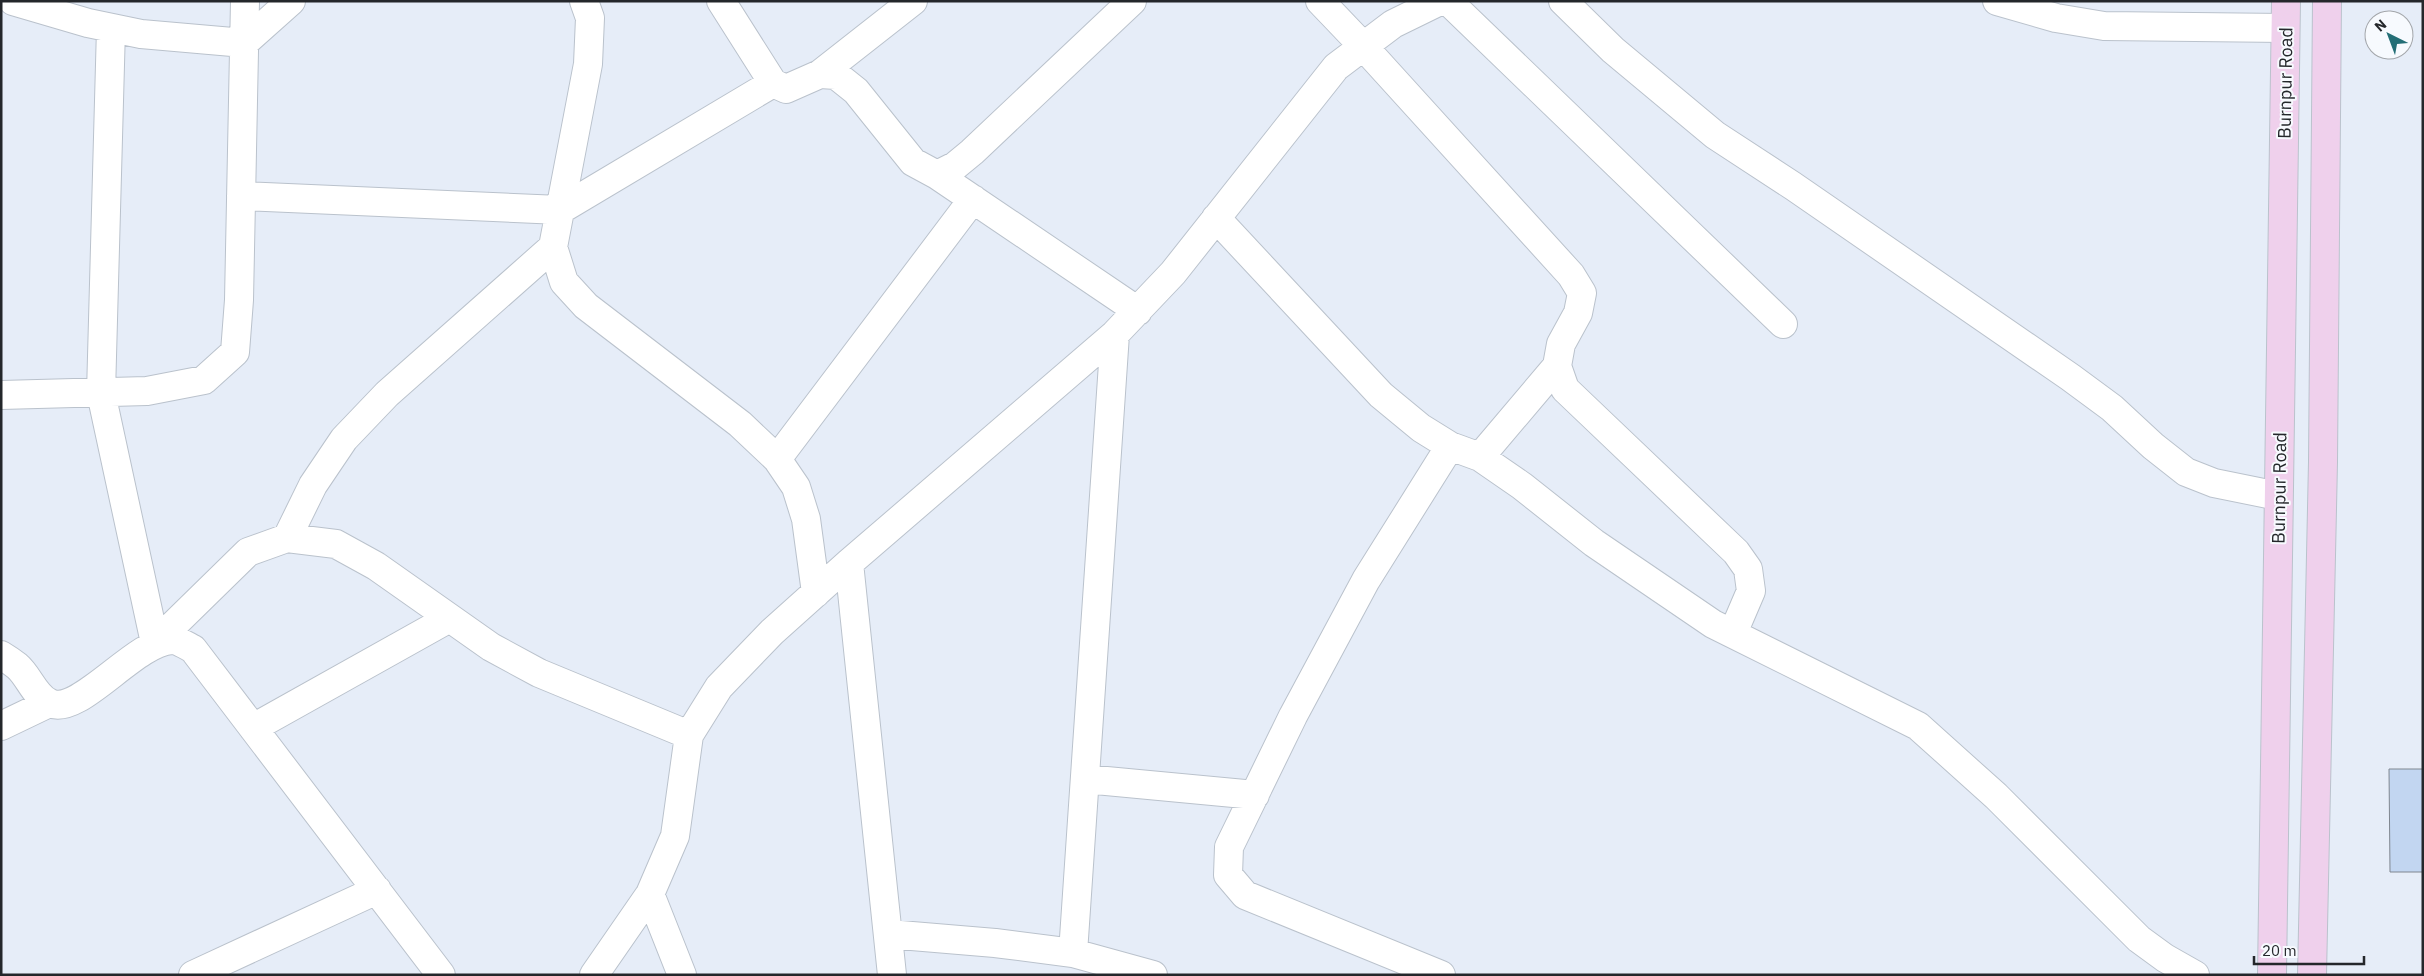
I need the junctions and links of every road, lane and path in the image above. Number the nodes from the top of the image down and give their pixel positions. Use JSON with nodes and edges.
{"nodes":[{"id":1,"x":13,"y":1,"type":"edge"},
{"id":2,"x":244,"y":1,"type":"edge"},
{"id":3,"x":291,"y":1,"type":"edge"},
{"id":4,"x":584,"y":1,"type":"edge"},
{"id":5,"x":720,"y":1,"type":"edge"},
{"id":6,"x":914,"y":1,"type":"edge"},
{"id":7,"x":1132,"y":1,"type":"edge"},
{"id":8,"x":1320,"y":1,"type":"edge"},
{"id":9,"x":1440,"y":1,"type":"edge"},
{"id":10,"x":1448,"y":1,"type":"edge"},
{"id":11,"x":1563,"y":1,"type":"edge"},
{"id":12,"x":1997,"y":1,"type":"edge"},
{"id":13,"x":2286,"y":1,"type":"edge"},
{"id":14,"x":2326,"y":1,"type":"edge"},
{"id":15,"x":111,"y":28,"type":"junction"},
{"id":16,"x":2285,"y":28,"type":"junction"},
{"id":17,"x":244,"y":43,"type":"junction"},
{"id":18,"x":1363,"y":46,"type":"junction"},
{"id":19,"x":820,"y":74,"type":"junction"},
{"id":20,"x":773,"y":83,"type":"junction"},
{"id":21,"x":937,"y":175,"type":"junction"},
{"id":22,"x":241,"y":196,"type":"junction"},
{"id":23,"x":973,"y":199,"type":"junction"},
{"id":24,"x":560,"y":210,"type":"junction"},
{"id":25,"x":1216,"y":218,"type":"junction"},
{"id":26,"x":553,"y":247,"type":"junction"},
{"id":27,"x":1138,"y":310,"type":"junction"},
{"id":28,"x":1783,"y":324,"type":"dead end"},
{"id":29,"x":1115,"y":334,"type":"junction"},
{"id":30,"x":1557,"y":366,"type":"junction"},
{"id":31,"x":101,"y":392,"type":"junction"},
{"id":32,"x":1,"y":395,"type":"edge"},
{"id":33,"x":1450,"y":446,"type":"junction"},
{"id":34,"x":1480,"y":457,"type":"junction"},
{"id":35,"x":776,"y":459,"type":"junction"},
{"id":36,"x":2278,"y":496,"type":"junction"},
{"id":37,"x":287,"y":538,"type":"junction"},
{"id":38,"x":849,"y":563,"type":"junction"},
{"id":39,"x":816,"y":593,"type":"junction"},
{"id":40,"x":448,"y":618,"type":"junction"},
{"id":41,"x":1733,"y":633,"type":"junction"},
{"id":42,"x":155,"y":643,"type":"junction"},
{"id":43,"x":1,"y":655,"type":"edge"},
{"id":44,"x":49,"y":703,"type":"junction"},
{"id":45,"x":1,"y":726,"type":"edge"},
{"id":46,"x":253,"y":728,"type":"junction"},
{"id":47,"x":689,"y":735,"type":"junction"},
{"id":48,"x":1085,"y":779,"type":"junction"},
{"id":49,"x":1255,"y":795,"type":"junction"},
{"id":50,"x":377,"y":890,"type":"junction"},
{"id":51,"x":650,"y":894,"type":"junction"},
{"id":52,"x":888,"y":934,"type":"junction"},
{"id":53,"x":1073,"y":953,"type":"junction"},
{"id":54,"x":601,"y":971,"type":"edge"},
{"id":55,"x":193,"y":975,"type":"edge"},
{"id":56,"x":441,"y":975,"type":"edge"},
{"id":57,"x":682,"y":975,"type":"edge"},
{"id":58,"x":892,"y":975,"type":"edge"},
{"id":59,"x":1153,"y":975,"type":"edge"},
{"id":60,"x":1442,"y":975,"type":"edge"},
{"id":61,"x":2196,"y":975,"type":"edge"},
{"id":62,"x":2272,"y":975,"type":"edge"},
{"id":63,"x":2312,"y":975,"type":"edge"}],
"edges":[{"from":1,"to":15,"type":"street"},
{"from":2,"to":17,"type":"street"},
{"from":3,"to":17,"type":"street"},
{"from":4,"to":24,"type":"street"},
{"from":5,"to":20,"type":"street"},
{"from":6,"to":19,"type":"street"},
{"from":7,"to":21,"type":"street"},
{"from":8,"to":18,"type":"street"},
{"from":9,"to":18,"type":"street"},
{"from":10,"to":28,"type":"street"},
{"from":11,"to":36,"type":"street"},
{"from":12,"to":16,"type":"street"},
{"from":13,"to":16,"type":"street","name":"Burnpur Road"},
{"from":14,"to":63,"type":"street"},
{"from":15,"to":17,"type":"street"},
{"from":15,"to":31,"type":"street"},
{"from":16,"to":36,"type":"street","name":"Burnpur Road"},
{"from":17,"to":22,"type":"street"},
{"from":18,"to":25,"type":"street"},
{"from":18,"to":30,"type":"street"},
{"from":19,"to":20,"type":"street"},
{"from":19,"to":21,"type":"street"},
{"from":20,"to":24,"type":"street"},
{"from":21,"to":23,"type":"street"},
{"from":22,"to":24,"type":"street"},
{"from":22,"to":31,"type":"street"},
{"from":23,"to":27,"type":"street"},
{"from":23,"to":35,"type":"street"},
{"from":24,"to":26,"type":"street"},
{"from":25,"to":27,"type":"street"},
{"from":25,"to":33,"type":"street"},
{"from":26,"to":35,"type":"street"},
{"from":26,"to":37,"type":"street"},
{"from":27,"to":29,"type":"street"},
{"from":29,"to":38,"type":"street"},
{"from":29,"to":48,"type":"street"},
{"from":30,"to":34,"type":"street"},
{"from":30,"to":41,"type":"street"},
{"from":31,"to":32,"type":"street"},
{"from":31,"to":42,"type":"street"},
{"from":33,"to":34,"type":"street"},
{"from":33,"to":49,"type":"street"},
{"from":34,"to":41,"type":"street"},
{"from":35,"to":39,"type":"street"},
{"from":36,"to":62,"type":"street","name":"Burnpur Road"},
{"from":37,"to":40,"type":"street"},
{"from":37,"to":42,"type":"street"},
{"from":38,"to":39,"type":"street"},
{"from":38,"to":52,"type":"street"},
{"from":39,"to":47,"type":"street"},
{"from":40,"to":46,"type":"street"},
{"from":40,"to":47,"type":"street"},
{"from":41,"to":61,"type":"street"},
{"from":42,"to":44,"type":"street"},
{"from":42,"to":46,"type":"street"},
{"from":43,"to":44,"type":"street"},
{"from":44,"to":45,"type":"street"},
{"from":46,"to":50,"type":"street"},
{"from":47,"to":51,"type":"street"},
{"from":48,"to":49,"type":"street"},
{"from":48,"to":53,"type":"street"},
{"from":49,"to":60,"type":"street"},
{"from":50,"to":55,"type":"street"},
{"from":50,"to":56,"type":"street"},
{"from":51,"to":54,"type":"street"},
{"from":51,"to":57,"type":"street"},
{"from":52,"to":53,"type":"street"},
{"from":52,"to":58,"type":"street"},
{"from":53,"to":59,"type":"street"}]}
